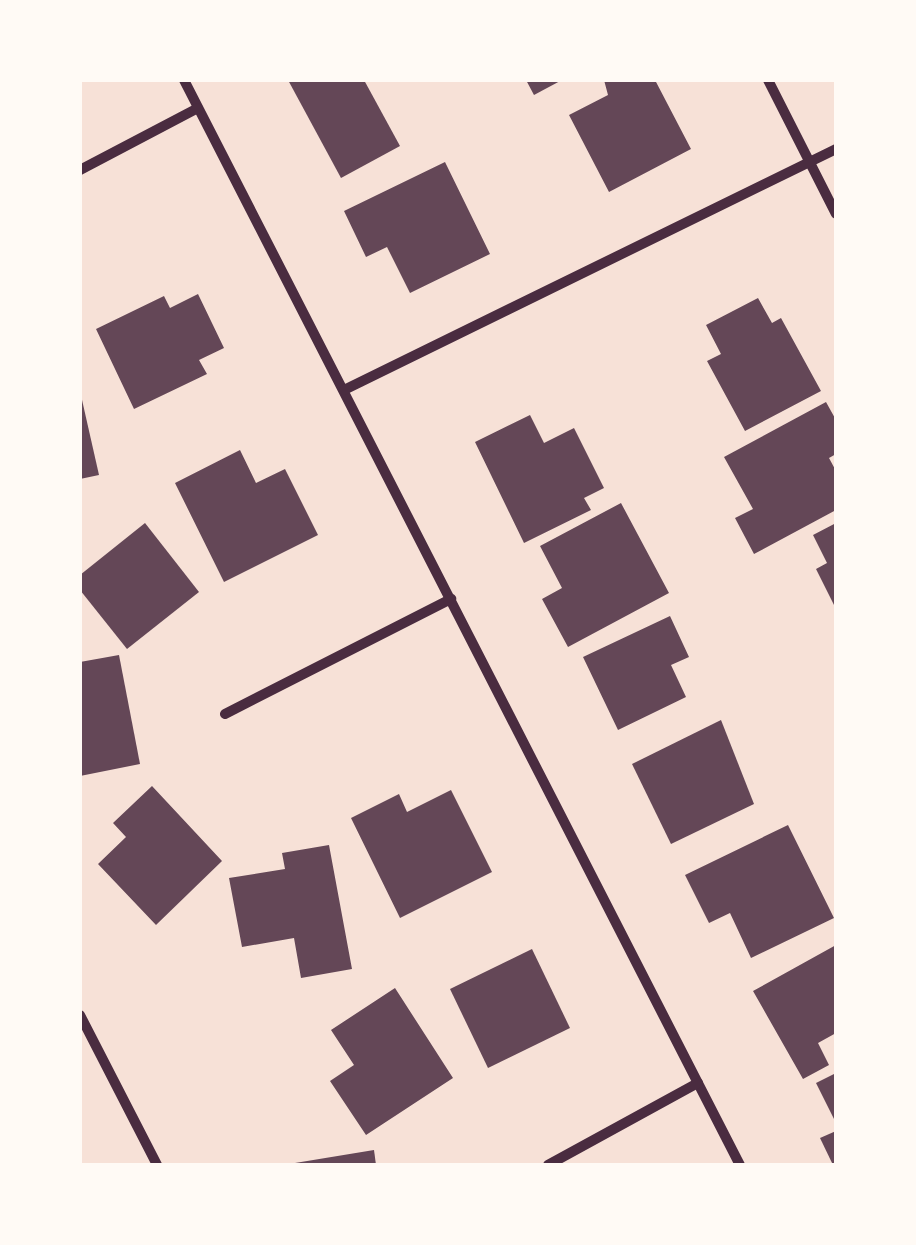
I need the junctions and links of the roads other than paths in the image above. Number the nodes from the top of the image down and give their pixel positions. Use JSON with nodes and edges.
{"nodes":[{"id":1,"x":184,"y":80,"type":"edge"},
{"id":2,"x":768,"y":80,"type":"edge"},
{"id":3,"x":198,"y":108,"type":"junction"},
{"id":4,"x":836,"y":148,"type":"edge"},
{"id":5,"x":810,"y":162,"type":"junction"},
{"id":6,"x":80,"y":170,"type":"edge"},
{"id":7,"x":836,"y":214,"type":"edge"},
{"id":8,"x":344,"y":390,"type":"junction"},
{"id":9,"x":451,"y":599,"type":"junction"},
{"id":10,"x":225,"y":714,"type":"dead end"},
{"id":11,"x":80,"y":1015,"type":"edge"},
{"id":12,"x":698,"y":1083,"type":"junction"},
{"id":13,"x":157,"y":1165,"type":"edge"},
{"id":14,"x":548,"y":1165,"type":"edge"},
{"id":15,"x":740,"y":1165,"type":"edge"}],
"edges":[{"from":1,"to":3,"type":"street"},
{"from":2,"to":5,"type":"street"},
{"from":3,"to":6,"type":"street"},
{"from":3,"to":8,"type":"street"},
{"from":4,"to":5,"type":"street"},
{"from":5,"to":7,"type":"street"},
{"from":5,"to":8,"type":"street"},
{"from":8,"to":9,"type":"street"},
{"from":9,"to":10,"type":"street"},
{"from":9,"to":12,"type":"street"},
{"from":11,"to":13,"type":"street"},
{"from":12,"to":14,"type":"street"},
{"from":12,"to":15,"type":"street"}]}
